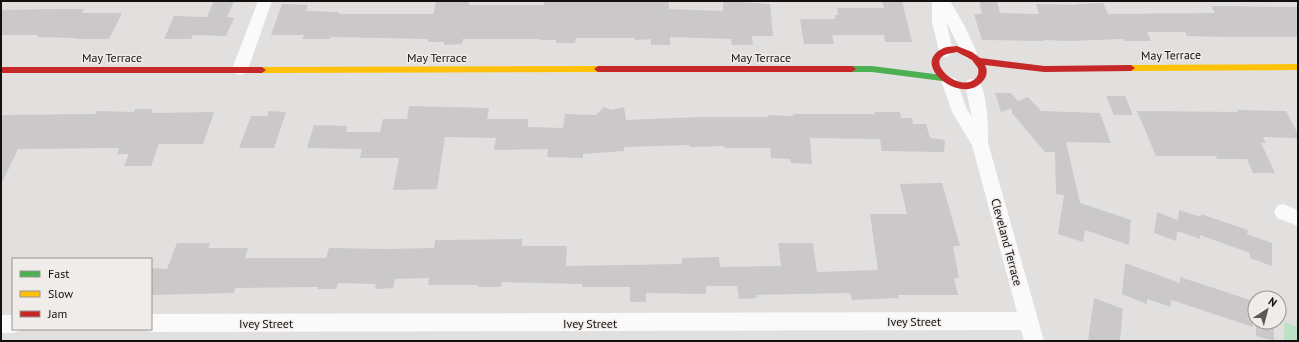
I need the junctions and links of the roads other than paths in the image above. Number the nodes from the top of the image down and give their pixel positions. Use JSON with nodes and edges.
{"nodes":[{"id":1,"x":265,"y":1,"type":"edge"},
{"id":2,"x":941,"y":1,"type":"edge"},
{"id":3,"x":941,"y":54,"type":"junction"},
{"id":4,"x":974,"y":57,"type":"junction"},
{"id":5,"x":926,"y":59,"type":"dead end"},
{"id":6,"x":900,"y":64,"type":"dead end"},
{"id":7,"x":1298,"y":66,"type":"edge"},
{"id":8,"x":240,"y":69,"type":"junction"},
{"id":9,"x":872,"y":69,"type":"junction"},
{"id":10,"x":1044,"y":69,"type":"junction"},
{"id":11,"x":1,"y":70,"type":"edge"},
{"id":12,"x":1018,"y":75,"type":"dead end"},
{"id":13,"x":946,"y":80,"type":"junction"},
{"id":14,"x":981,"y":81,"type":"junction"},
{"id":15,"x":980,"y":143,"type":"junction"},
{"id":16,"x":1029,"y":321,"type":"junction"},
{"id":17,"x":152,"y":323,"type":"edge"},
{"id":18,"x":1,"y":324,"type":"edge"},
{"id":19,"x":12,"y":324,"type":"edge"},
{"id":20,"x":1034,"y":341,"type":"edge"}],
"edges":[{"from":1,"to":8,"type":"street"},
{"from":2,"to":3,"type":"street"},
{"from":2,"to":4,"type":"street"},
{"from":3,"to":4,"type":"street"},
{"from":3,"to":5,"type":"street"},
{"from":3,"to":13,"type":"street"},
{"from":4,"to":10,"type":"street","name":"May Terrace"},
{"from":4,"to":14,"type":"street"},
{"from":6,"to":9,"type":"street","name":"May Terrace"},
{"from":7,"to":10,"type":"street","name":"May Terrace"},
{"from":8,"to":9,"type":"street","name":"May Terrace"},
{"from":8,"to":11,"type":"street","name":"May Terrace"},
{"from":9,"to":13,"type":"street","name":"May Terrace"},
{"from":10,"to":12,"type":"street","name":"May Terrace"},
{"from":13,"to":14,"type":"street"},
{"from":13,"to":15,"type":"street","name":"Cleveland Terrace"},
{"from":14,"to":15,"type":"street","name":"Cleveland Terrace"},
{"from":15,"to":16,"type":"street","name":"Cleveland Terrace"},
{"from":16,"to":17,"type":"street","name":"Ivey Street"},
{"from":16,"to":20,"type":"street","name":"Cleveland Terrace"},
{"from":18,"to":19,"type":"street"}]}
